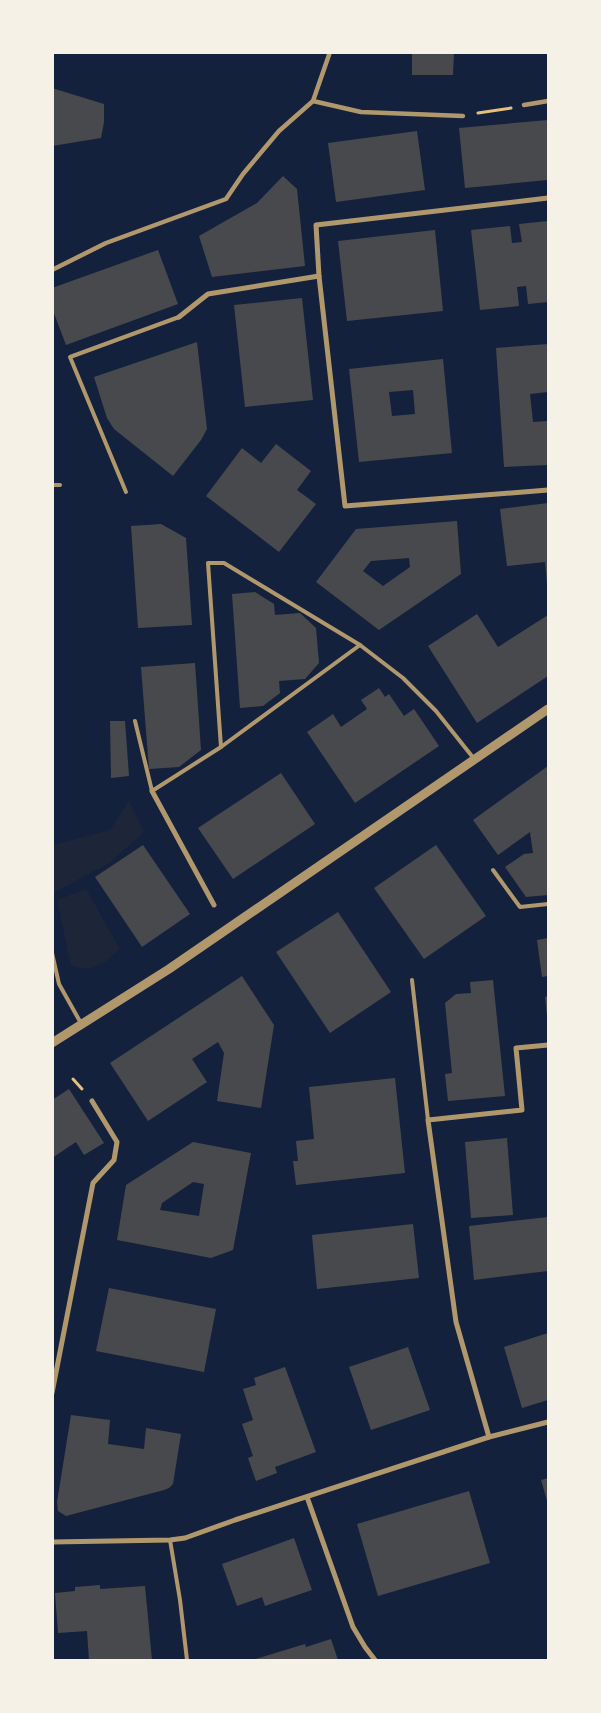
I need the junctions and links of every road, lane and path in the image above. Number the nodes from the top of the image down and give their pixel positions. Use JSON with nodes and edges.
{"nodes":[{"id":1,"x":330,"y":52,"type":"edge"},
{"id":2,"x":313,"y":101,"type":"junction"},
{"id":3,"x":548,"y":101,"type":"edge"},
{"id":4,"x":524,"y":105,"type":"joint"},
{"id":5,"x":463,"y":116,"type":"joint"},
{"id":6,"x":548,"y":198,"type":"edge"},
{"id":7,"x":52,"y":270,"type":"edge"},
{"id":8,"x":319,"y":276,"type":"junction"},
{"id":9,"x":179,"y":317,"type":"joint"},
{"id":10,"x":60,"y":485,"type":"dead end"},
{"id":11,"x":52,"y":486,"type":"edge"},
{"id":12,"x":548,"y":490,"type":"edge"},
{"id":13,"x":126,"y":492,"type":"dead end"},
{"id":14,"x":360,"y":645,"type":"junction"},
{"id":15,"x":548,"y":709,"type":"edge"},
{"id":16,"x":135,"y":721,"type":"dead end"},
{"id":17,"x":221,"y":747,"type":"junction"},
{"id":18,"x":475,"y":760,"type":"junction"},
{"id":19,"x":152,"y":791,"type":"junction"},
{"id":20,"x":493,"y":870,"type":"dead end"},
{"id":21,"x":548,"y":904,"type":"edge"},
{"id":22,"x":214,"y":905,"type":"dead end"},
{"id":23,"x":52,"y":953,"type":"edge"},
{"id":24,"x":412,"y":980,"type":"dead end"},
{"id":25,"x":82,"y":1025,"type":"junction"},
{"id":26,"x":52,"y":1043,"type":"edge"},
{"id":27,"x":548,"y":1045,"type":"edge"},
{"id":28,"x":92,"y":1101,"type":"dead end"},
{"id":29,"x":428,"y":1120,"type":"junction"},
{"id":30,"x":52,"y":1393,"type":"edge"},
{"id":31,"x":548,"y":1422,"type":"edge"},
{"id":32,"x":489,"y":1437,"type":"junction"},
{"id":33,"x":307,"y":1497,"type":"junction"},
{"id":34,"x":170,"y":1540,"type":"junction"},
{"id":35,"x":52,"y":1542,"type":"edge"},
{"id":36,"x":188,"y":1660,"type":"edge"},
{"id":37,"x":375,"y":1660,"type":"edge"}],
"edges":[{"from":1,"to":2,"type":"street"},
{"from":2,"to":5,"type":"street"},
{"from":2,"to":7,"type":"street"},
{"from":3,"to":4,"type":"street"},
{"from":4,"to":5,"type":"path"},
{"from":6,"to":8,"type":"street"},
{"from":8,"to":9,"type":"street"},
{"from":8,"to":12,"type":"street"},
{"from":9,"to":13,"type":"lane"},
{"from":10,"to":11,"type":"lane"},
{"from":14,"to":17,"type":"lane"},
{"from":14,"to":17,"type":"lane"},
{"from":14,"to":18,"type":"lane"},
{"from":15,"to":18,"type":"street"},
{"from":16,"to":19,"type":"lane"},
{"from":17,"to":19,"type":"lane"},
{"from":18,"to":25,"type":"street"},
{"from":19,"to":22,"type":"street"},
{"from":20,"to":21,"type":"lane"},
{"from":23,"to":25,"type":"lane"},
{"from":24,"to":29,"type":"lane"},
{"from":25,"to":26,"type":"street"},
{"from":27,"to":29,"type":"street"},
{"from":28,"to":30,"type":"street"},
{"from":29,"to":32,"type":"street"},
{"from":31,"to":32,"type":"street"},
{"from":32,"to":33,"type":"street"},
{"from":33,"to":34,"type":"street"},
{"from":33,"to":37,"type":"street"},
{"from":34,"to":35,"type":"street"},
{"from":34,"to":36,"type":"lane"}]}
